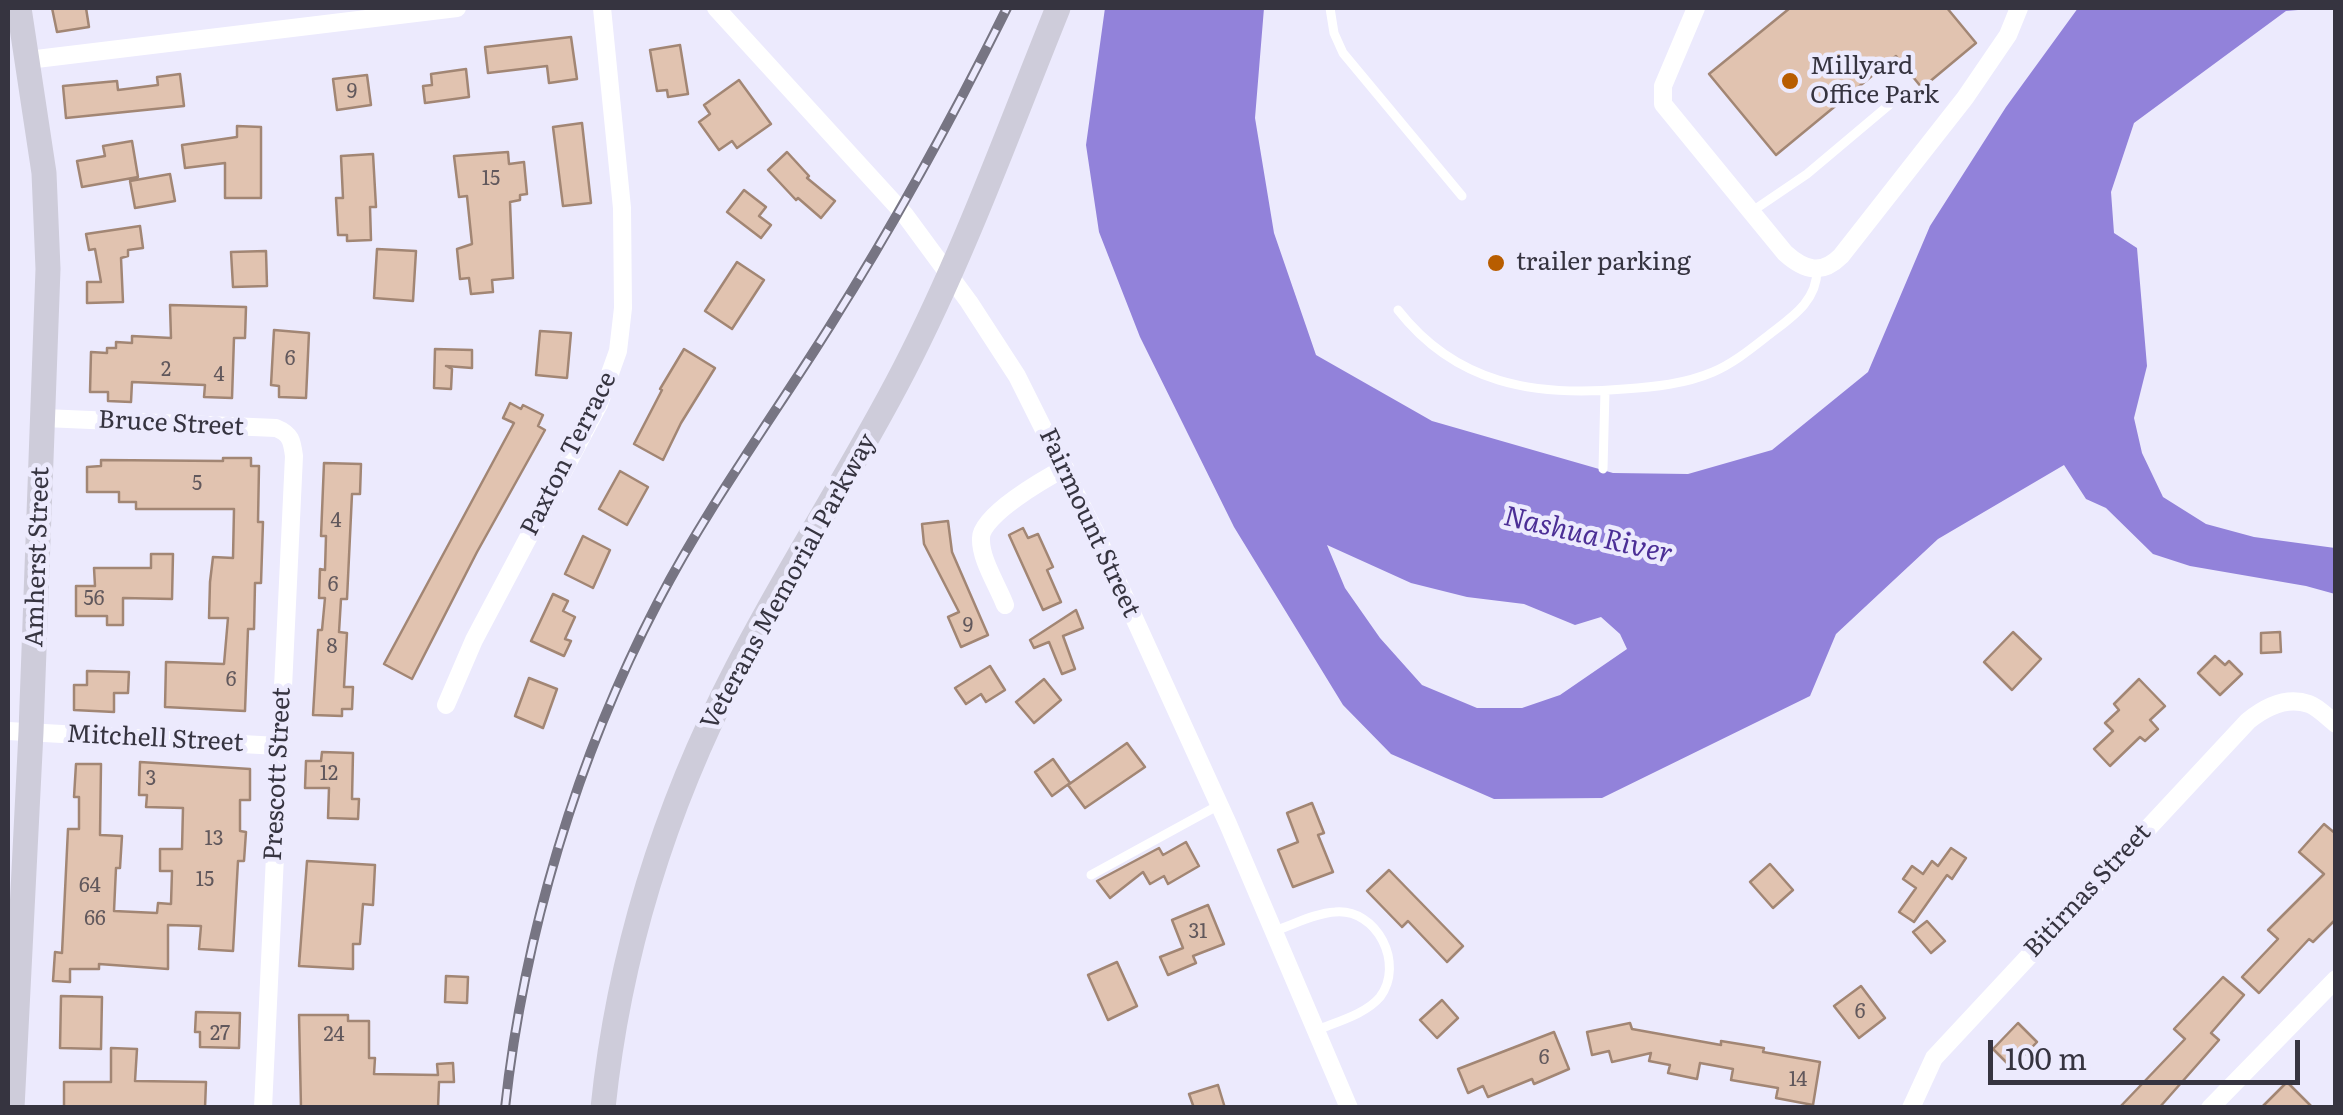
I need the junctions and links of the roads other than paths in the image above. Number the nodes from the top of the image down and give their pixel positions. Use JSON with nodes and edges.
{"nodes":[{"id":1,"x":18,"y":8,"type":"edge"},
{"id":2,"x":457,"y":8,"type":"edge"},
{"id":3,"x":602,"y":8,"type":"edge"},
{"id":4,"x":716,"y":8,"type":"edge"},
{"id":5,"x":1058,"y":8,"type":"edge"},
{"id":6,"x":1330,"y":8,"type":"edge"},
{"id":7,"x":1696,"y":8,"type":"edge"},
{"id":8,"x":2018,"y":8,"type":"edge"},
{"id":9,"x":28,"y":60,"type":"junction"},
{"id":10,"x":1888,"y":105,"type":"dead end"},
{"id":11,"x":1462,"y":196,"type":"dead end"},
{"id":12,"x":1751,"y":212,"type":"junction"},
{"id":13,"x":1817,"y":270,"type":"junction"},
{"id":14,"x":1398,"y":310,"type":"dead end"},
{"id":15,"x":1605,"y":391,"type":"junction"},
{"id":16,"x":44,"y":418,"type":"junction"},
{"id":17,"x":292,"y":441,"type":"joint"},
{"id":18,"x":1065,"y":468,"type":"junction"},
{"id":19,"x":1603,"y":469,"type":"dead end"},
{"id":20,"x":1005,"y":605,"type":"dead end"},
{"id":21,"x":446,"y":705,"type":"dead end"},
{"id":22,"x":2336,"y":724,"type":"edge"},
{"id":23,"x":19,"y":732,"type":"edge"},
{"id":24,"x":278,"y":746,"type":"junction"},
{"id":25,"x":1219,"y":805,"type":"junction"},
{"id":26,"x":1091,"y":876,"type":"dead end"},
{"id":27,"x":1274,"y":931,"type":"junction"},
{"id":28,"x":2336,"y":979,"type":"edge"},
{"id":29,"x":1317,"y":1030,"type":"junction"},
{"id":30,"x":12,"y":1108,"type":"edge"},
{"id":31,"x":264,"y":1108,"type":"edge"},
{"id":32,"x":603,"y":1108,"type":"edge"},
{"id":33,"x":1349,"y":1108,"type":"edge"},
{"id":34,"x":1911,"y":1108,"type":"edge"},
{"id":35,"x":2210,"y":1108,"type":"edge"}],
"edges":[{"from":1,"to":9,"type":"main road","name":"Amherst Street"},
{"from":2,"to":9,"type":"street"},
{"from":3,"to":21,"type":"street","name":"Paxton Terrace"},
{"from":4,"to":18,"type":"street","name":"Fairmount Street"},
{"from":5,"to":32,"type":"main road","name":"Veterans Memorial Parkway"},
{"from":6,"to":11,"type":"lane"},
{"from":7,"to":12,"type":"street"},
{"from":8,"to":13,"type":"street"},
{"from":9,"to":16,"type":"main road","name":"Amherst Street"},
{"from":10,"to":12,"type":"lane"},
{"from":12,"to":13,"type":"street"},
{"from":13,"to":15,"type":"lane"},
{"from":14,"to":15,"type":"lane"},
{"from":15,"to":19,"type":"lane"},
{"from":16,"to":17,"type":"street","name":"Bruce Street"},
{"from":16,"to":23,"type":"main road","name":"Amherst Street"},
{"from":17,"to":24,"type":"street","name":"Prescott Street"},
{"from":18,"to":20,"type":"street"},
{"from":18,"to":25,"type":"street","name":"Fairmount Street"},
{"from":22,"to":34,"type":"street","name":"Bitirnas Street"},
{"from":23,"to":24,"type":"street","name":"Mitchell Street"},
{"from":23,"to":30,"type":"main road","name":"Amherst Street"},
{"from":24,"to":31,"type":"street","name":"Prescott Street"},
{"from":25,"to":26,"type":"lane"},
{"from":25,"to":27,"type":"street","name":"Fairmount Street"},
{"from":27,"to":29,"type":"street","name":"Fairmount Street"},
{"from":27,"to":29,"type":"lane"},
{"from":28,"to":35,"type":"street"},
{"from":29,"to":33,"type":"street","name":"Fairmount Street"}]}
